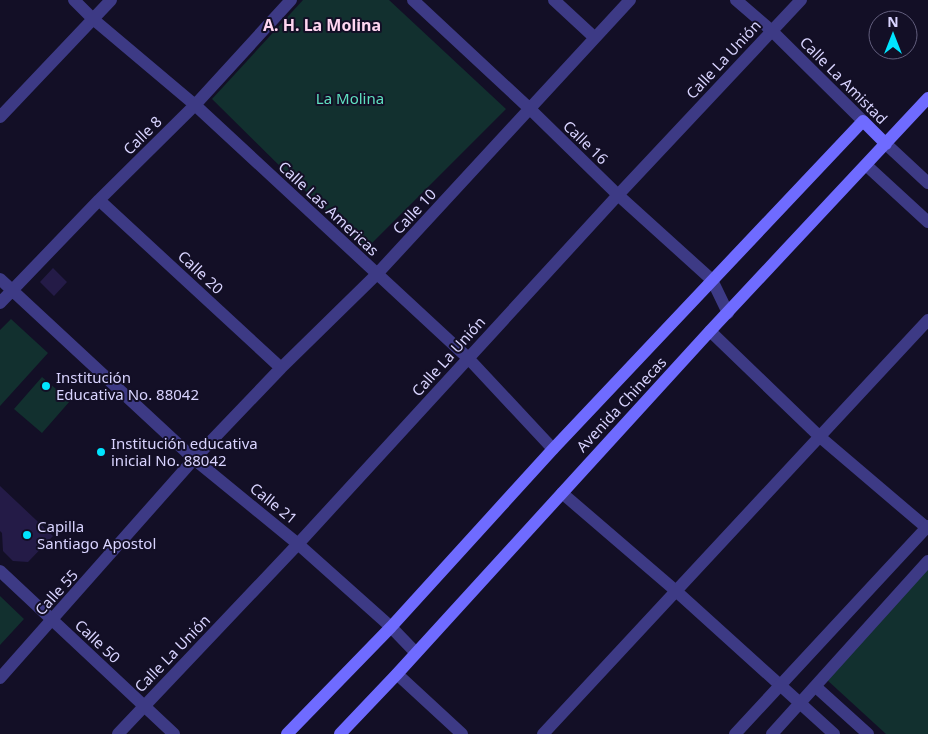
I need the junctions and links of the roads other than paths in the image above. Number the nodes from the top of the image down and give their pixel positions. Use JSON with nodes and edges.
{"nodes":[{"id":1,"x":74,"y":0,"type":"edge"},
{"id":2,"x":111,"y":0,"type":"edge"},
{"id":3,"x":292,"y":0,"type":"edge"},
{"id":4,"x":412,"y":0,"type":"edge"},
{"id":5,"x":554,"y":0,"type":"edge"},
{"id":6,"x":630,"y":0,"type":"edge"},
{"id":7,"x":736,"y":0,"type":"edge"},
{"id":8,"x":801,"y":0,"type":"edge"},
{"id":9,"x":93,"y":19,"type":"junction"},
{"id":10,"x":772,"y":31,"type":"junction"},
{"id":11,"x":595,"y":38,"type":"junction"},
{"id":12,"x":928,"y":98,"type":"edge"},
{"id":13,"x":195,"y":105,"type":"junction"},
{"id":14,"x":530,"y":109,"type":"junction"},
{"id":15,"x":0,"y":117,"type":"edge"},
{"id":16,"x":863,"y":121,"type":"junction"},
{"id":17,"x":886,"y":144,"type":"junction"},
{"id":18,"x":866,"y":164,"type":"junction"},
{"id":19,"x":928,"y":184,"type":"edge"},
{"id":20,"x":618,"y":195,"type":"junction"},
{"id":21,"x":99,"y":200,"type":"junction"},
{"id":22,"x":928,"y":222,"type":"edge"},
{"id":23,"x":377,"y":274,"type":"junction"},
{"id":24,"x":0,"y":279,"type":"edge"},
{"id":25,"x":712,"y":280,"type":"junction"},
{"id":26,"x":12,"y":290,"type":"junction"},
{"id":27,"x":0,"y":303,"type":"edge"},
{"id":28,"x":728,"y":312,"type":"junction"},
{"id":29,"x":928,"y":320,"type":"edge"},
{"id":30,"x":710,"y":331,"type":"junction"},
{"id":31,"x":468,"y":358,"type":"junction"},
{"id":32,"x":281,"y":368,"type":"junction"},
{"id":33,"x":820,"y":437,"type":"junction"},
{"id":34,"x":553,"y":449,"type":"junction"},
{"id":35,"x":194,"y":460,"type":"junction"},
{"id":36,"x":562,"y":493,"type":"junction"},
{"id":37,"x":927,"y":528,"type":"edge"},
{"id":38,"x":298,"y":544,"type":"junction"},
{"id":39,"x":928,"y":562,"type":"edge"},
{"id":40,"x":0,"y":571,"type":"edge"},
{"id":41,"x":676,"y":591,"type":"junction"},
{"id":42,"x":53,"y":620,"type":"junction"},
{"id":43,"x":391,"y":627,"type":"junction"},
{"id":44,"x":416,"y":653,"type":"junction"},
{"id":45,"x":397,"y":674,"type":"junction"},
{"id":46,"x":0,"y":678,"type":"edge"},
{"id":47,"x":780,"y":685,"type":"junction"},
{"id":48,"x":816,"y":687,"type":"junction"},
{"id":49,"x":800,"y":704,"type":"junction"},
{"id":50,"x":144,"y":706,"type":"junction"},
{"id":51,"x":118,"y":734,"type":"edge"},
{"id":52,"x":174,"y":734,"type":"edge"},
{"id":53,"x":287,"y":734,"type":"edge"},
{"id":54,"x":340,"y":734,"type":"edge"},
{"id":55,"x":462,"y":734,"type":"edge"},
{"id":56,"x":543,"y":734,"type":"edge"},
{"id":57,"x":735,"y":734,"type":"edge"},
{"id":58,"x":772,"y":734,"type":"edge"},
{"id":59,"x":834,"y":734,"type":"edge"},
{"id":60,"x":868,"y":734,"type":"edge"}],
"edges":[{"from":1,"to":9,"type":"street","name":"Calle Las Americas"},
{"from":2,"to":9,"type":"street"},
{"from":3,"to":13,"type":"street","name":"Calle 8"},
{"from":4,"to":14,"type":"street","name":"Calle 16"},
{"from":5,"to":11,"type":"street"},
{"from":6,"to":11,"type":"street","name":"Calle 10"},
{"from":7,"to":10,"type":"street","name":"Calle La Amistad"},
{"from":8,"to":10,"type":"street","name":"Calle La Unión"},
{"from":9,"to":13,"type":"street","name":"Calle Las Americas"},
{"from":9,"to":15,"type":"street"},
{"from":10,"to":16,"type":"street","name":"Calle La Amistad"},
{"from":10,"to":20,"type":"street","name":"Calle La Unión"},
{"from":11,"to":14,"type":"street","name":"Calle 10"},
{"from":12,"to":17,"type":"main road","name":"Avenida Chinecas"},
{"from":13,"to":21,"type":"street","name":"Calle 8"},
{"from":13,"to":23,"type":"street","name":"Calle Las Americas"},
{"from":14,"to":20,"type":"street","name":"Calle 16"},
{"from":14,"to":23,"type":"street","name":"Calle 10"},
{"from":16,"to":17,"type":"main road","name":"Calle La Amistad"},
{"from":16,"to":25,"type":"main road","name":"Avenida Chinecas"},
{"from":17,"to":18,"type":"main road","name":"Avenida Chinecas"},
{"from":17,"to":19,"type":"street","name":"Calle La Amistad"},
{"from":18,"to":22,"type":"street"},
{"from":18,"to":28,"type":"main road","name":"Avenida Chinecas"},
{"from":20,"to":25,"type":"street","name":"Calle 16"},
{"from":20,"to":31,"type":"street","name":"Calle La Unión"},
{"from":21,"to":26,"type":"street","name":"Calle 8"},
{"from":21,"to":32,"type":"street","name":"Calle 20"},
{"from":23,"to":31,"type":"street","name":"Calle Las Americas"},
{"from":23,"to":32,"type":"street","name":"Calle 10"},
{"from":24,"to":26,"type":"street","name":"Calle 21"},
{"from":25,"to":28,"type":"street","name":"Calle 16"},
{"from":25,"to":34,"type":"main road","name":"Avenida Chinecas"},
{"from":26,"to":27,"type":"street","name":"Calle 8"},
{"from":26,"to":35,"type":"street","name":"Calle 21"},
{"from":28,"to":30,"type":"main road","name":"Avenida Chinecas"},
{"from":29,"to":33,"type":"street"},
{"from":30,"to":33,"type":"street"},
{"from":30,"to":36,"type":"main road","name":"Avenida Chinecas"},
{"from":31,"to":34,"type":"street","name":"Calle Las Americas"},
{"from":31,"to":38,"type":"street","name":"Calle La Unión"},
{"from":32,"to":35,"type":"street","name":"Calle 10"},
{"from":33,"to":37,"type":"street"},
{"from":33,"to":41,"type":"street"},
{"from":34,"to":43,"type":"main road","name":"Avenida Chinecas"},
{"from":35,"to":38,"type":"street","name":"Calle 21"},
{"from":35,"to":42,"type":"street","name":"Calle 55"},
{"from":36,"to":41,"type":"street"},
{"from":36,"to":44,"type":"main road","name":"Avenida Chinecas"},
{"from":37,"to":47,"type":"street"},
{"from":38,"to":43,"type":"street","name":"Calle 21"},
{"from":38,"to":50,"type":"street","name":"Calle La Unión"},
{"from":39,"to":48,"type":"street"},
{"from":40,"to":42,"type":"street","name":"Calle 50"},
{"from":41,"to":47,"type":"street"},
{"from":41,"to":56,"type":"street"},
{"from":42,"to":46,"type":"street","name":"Calle 55"},
{"from":42,"to":50,"type":"street","name":"Calle 50"},
{"from":43,"to":44,"type":"street","name":"Calle 21"},
{"from":43,"to":53,"type":"main road","name":"Avenida Chinecas"},
{"from":44,"to":45,"type":"main road","name":"Avenida Chinecas"},
{"from":45,"to":54,"type":"main road","name":"Avenida Chinecas"},
{"from":45,"to":55,"type":"street"},
{"from":47,"to":49,"type":"street"},
{"from":47,"to":57,"type":"street"},
{"from":48,"to":49,"type":"street"},
{"from":48,"to":60,"type":"street"},
{"from":49,"to":58,"type":"street"},
{"from":49,"to":59,"type":"street"},
{"from":50,"to":51,"type":"street","name":"Calle La Unión"},
{"from":50,"to":52,"type":"street","name":"Calle 50"}]}
